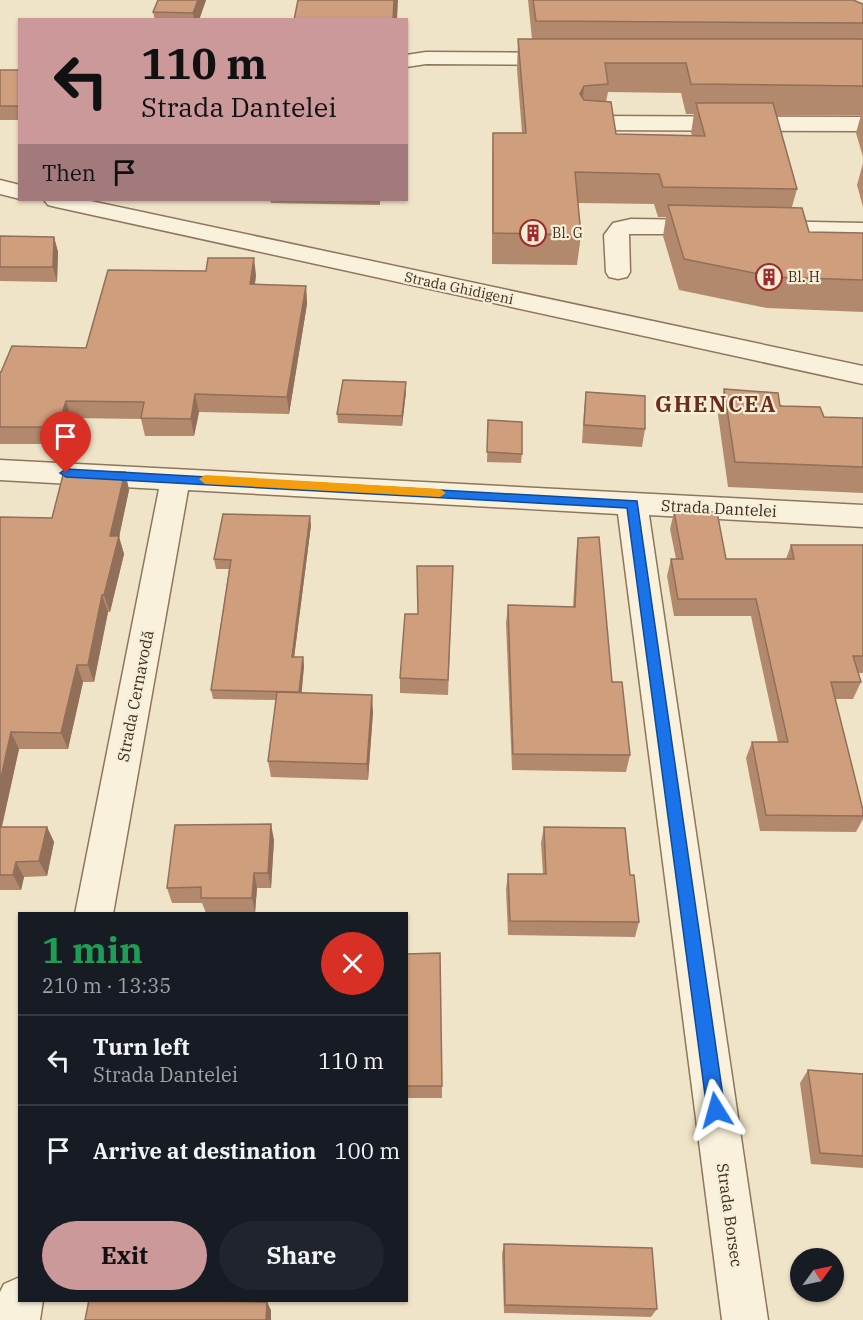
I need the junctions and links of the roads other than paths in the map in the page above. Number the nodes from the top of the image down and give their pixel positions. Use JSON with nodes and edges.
{"nodes":[{"id":1,"x":579,"y":59,"type":"edge"},
{"id":2,"x":408,"y":61,"type":"edge"},
{"id":3,"x":590,"y":123,"type":"edge"},
{"id":4,"x":863,"y":124,"type":"edge"},
{"id":5,"x":0,"y":187,"type":"edge"},
{"id":6,"x":18,"y":192,"type":"edge"},
{"id":7,"x":61,"y":201,"type":"edge"},
{"id":8,"x":863,"y":230,"type":"edge"},
{"id":9,"x":618,"y":272,"type":"dead end"},
{"id":10,"x":863,"y":375,"type":"edge"},
{"id":11,"x":0,"y":470,"type":"edge"},
{"id":12,"x":176,"y":478,"type":"junction"},
{"id":13,"x":632,"y":504,"type":"junction"},
{"id":14,"x":863,"y":516,"type":"edge"},
{"id":15,"x":94,"y":912,"type":"edge"},
{"id":16,"x":20,"y":1302,"type":"edge"},
{"id":17,"x":17,"y":1320,"type":"edge"},
{"id":18,"x":745,"y":1320,"type":"edge"}],
"edges":[{"from":1,"to":2,"type":"street"},
{"from":3,"to":4,"type":"street"},
{"from":5,"to":6,"type":"street"},
{"from":7,"to":10,"type":"street","name":"Strada Ghidigeni"},
{"from":8,"to":9,"type":"street"},
{"from":11,"to":12,"type":"street","name":"Strada Dantelei"},
{"from":12,"to":13,"type":"street","name":"Strada Dantelei"},
{"from":12,"to":15,"type":"street","name":"Strada Cernavodă"},
{"from":13,"to":14,"type":"street","name":"Strada Dantelei"},
{"from":13,"to":18,"type":"street","name":"Strada Borsec"},
{"from":16,"to":17,"type":"street"}]}
